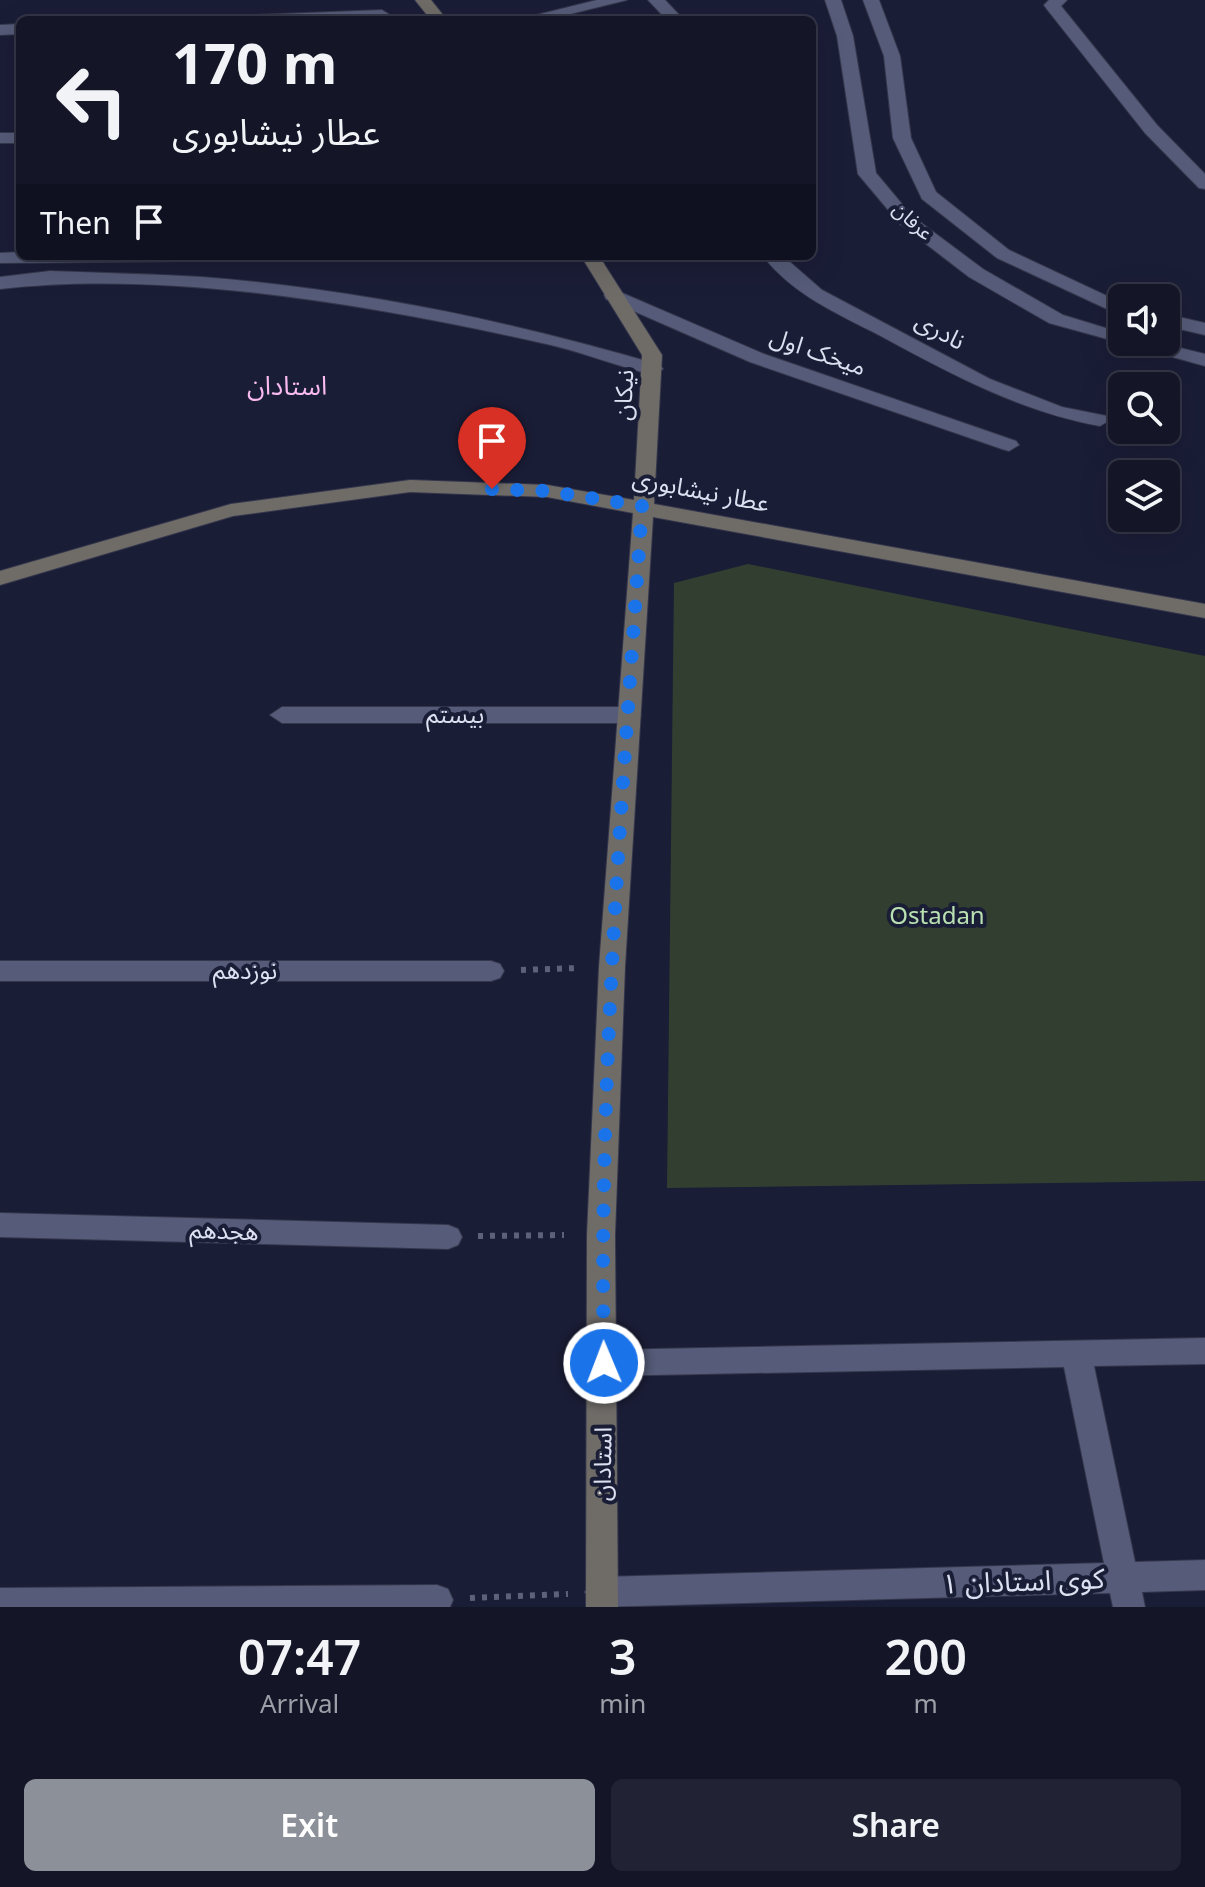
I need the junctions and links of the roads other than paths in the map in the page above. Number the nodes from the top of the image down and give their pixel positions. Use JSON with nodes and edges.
{"nodes":[{"id":1,"x":423,"y":0,"type":"edge"},
{"id":2,"x":619,"y":0,"type":"edge"},
{"id":3,"x":656,"y":0,"type":"edge"},
{"id":4,"x":833,"y":0,"type":"edge"},
{"id":5,"x":871,"y":0,"type":"edge"},
{"id":6,"x":1059,"y":0,"type":"edge"},
{"id":7,"x":382,"y":15,"type":"dead end"},
{"id":8,"x":356,"y":16,"type":"edge"},
{"id":9,"x":436,"y":16,"type":"edge"},
{"id":10,"x":543,"y":16,"type":"edge"},
{"id":11,"x":672,"y":16,"type":"edge"},
{"id":12,"x":1205,"y":151,"type":"edge"},
{"id":13,"x":1187,"y":166,"type":"junction"},
{"id":14,"x":1205,"y":184,"type":"edge"},
{"id":15,"x":592,"y":260,"type":"edge"},
{"id":16,"x":777,"y":260,"type":"edge"},
{"id":17,"x":0,"y":283,"type":"edge"},
{"id":18,"x":613,"y":295,"type":"junction"},
{"id":19,"x":1108,"y":303,"type":"edge"},
{"id":20,"x":1180,"y":323,"type":"edge"},
{"id":21,"x":1205,"y":329,"type":"edge"},
{"id":22,"x":1108,"y":335,"type":"edge"},
{"id":23,"x":1180,"y":354,"type":"edge"},
{"id":24,"x":1205,"y":360,"type":"edge"},
{"id":25,"x":653,"y":369,"type":"junction"},
{"id":26,"x":1100,"y":420,"type":"dead end"},
{"id":27,"x":1009,"y":445,"type":"dead end"},
{"id":28,"x":642,"y":506,"type":"junction"},
{"id":29,"x":0,"y":578,"type":"edge"},
{"id":30,"x":1205,"y":611,"type":"edge"},
{"id":31,"x":282,"y":715,"type":"dead end"},
{"id":32,"x":629,"y":715,"type":"junction"},
{"id":33,"x":0,"y":971,"type":"edge"},
{"id":34,"x":491,"y":971,"type":"road end"},
{"id":35,"x":0,"y":1225,"type":"edge"},
{"id":36,"x":448,"y":1237,"type":"road end"},
{"id":37,"x":1205,"y":1351,"type":"edge"},
{"id":38,"x":1076,"y":1354,"type":"junction"},
{"id":39,"x":604,"y":1363,"type":"junction"},
{"id":40,"x":1205,"y":1575,"type":"edge"},
{"id":41,"x":1126,"y":1592,"type":"edge"},
{"id":42,"x":437,"y":1600,"type":"road end"},
{"id":43,"x":601,"y":1600,"type":"edge"},
{"id":44,"x":0,"y":1603,"type":"edge"}],
"edges":[{"from":1,"to":9,"type":"main road"},
{"from":2,"to":10,"type":"street"},
{"from":3,"to":11,"type":"street"},
{"from":4,"to":22,"type":"street","name":"عرفان"},
{"from":5,"to":19,"type":"street","name":"عرفان"},
{"from":6,"to":13,"type":"street"},
{"from":7,"to":8,"type":"street"},
{"from":12,"to":13,"type":"street"},
{"from":13,"to":14,"type":"street"},
{"from":15,"to":18,"type":"main road","name":"نیکان"},
{"from":16,"to":26,"type":"street","name":"نادری"},
{"from":17,"to":25,"type":"street"},
{"from":18,"to":25,"type":"main road","name":"نیکان"},
{"from":18,"to":27,"type":"street","name":"میخک اول"},
{"from":20,"to":21,"type":"street"},
{"from":23,"to":24,"type":"street"},
{"from":25,"to":28,"type":"main road","name":"نیکان"},
{"from":28,"to":29,"type":"main road","name":"عطار نیشابوری"},
{"from":28,"to":30,"type":"main road","name":"عطار نیشابوری"},
{"from":28,"to":32,"type":"main road","name":"استادان"},
{"from":31,"to":32,"type":"street","name":"بیستم"},
{"from":32,"to":39,"type":"main road","name":"استادان"},
{"from":33,"to":34,"type":"street","name":"نوزدهم"},
{"from":35,"to":36,"type":"street","name":"هجدهم"},
{"from":37,"to":38,"type":"street"},
{"from":38,"to":39,"type":"street"},
{"from":38,"to":41,"type":"street"},
{"from":39,"to":43,"type":"main road","name":"استادان"},
{"from":40,"to":41,"type":"street","name":"کوی استادان ۱"},
{"from":41,"to":43,"type":"street","name":"کوی استادان ۱"},
{"from":42,"to":44,"type":"street"}]}
